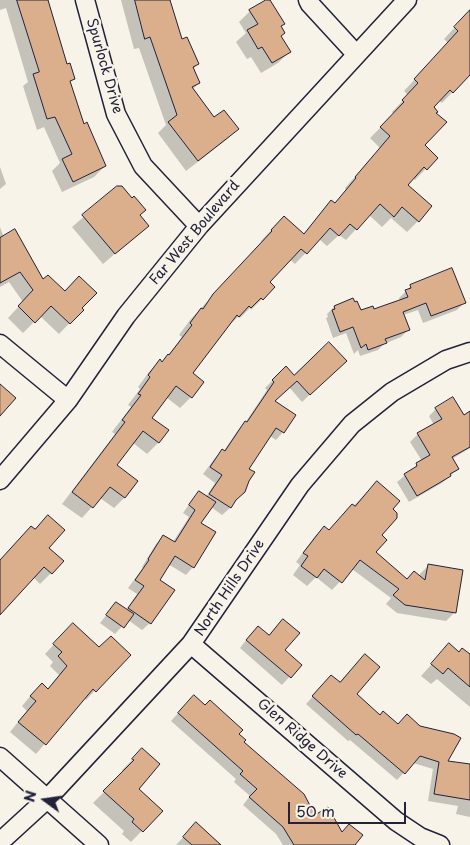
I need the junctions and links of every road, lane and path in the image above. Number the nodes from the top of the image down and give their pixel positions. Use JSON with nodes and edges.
{"nodes":[{"id":1,"x":85,"y":0,"type":"edge"},
{"id":2,"x":308,"y":0,"type":"edge"},
{"id":3,"x":407,"y":0,"type":"edge"},
{"id":4,"x":356,"y":54,"type":"junction"},
{"id":5,"x":199,"y":226,"type":"junction"},
{"id":6,"x":0,"y":344,"type":"edge"},
{"id":7,"x":470,"y":352,"type":"edge"},
{"id":8,"x":68,"y":400,"type":"junction"},
{"id":9,"x":0,"y":480,"type":"edge"},
{"id":10,"x":192,"y":644,"type":"junction"},
{"id":11,"x":0,"y":757,"type":"edge"},
{"id":12,"x":48,"y":798,"type":"junction"},
{"id":13,"x":0,"y":842,"type":"edge"},
{"id":14,"x":99,"y":845,"type":"edge"},
{"id":15,"x":440,"y":845,"type":"edge"}],
"edges":[{"from":1,"to":5,"type":"street","name":"Spurlock Drive"},
{"from":2,"to":4,"type":"street"},
{"from":3,"to":4,"type":"street","name":"Far West Boulevard"},
{"from":4,"to":5,"type":"street","name":"Far West Boulevard"},
{"from":5,"to":8,"type":"street","name":"Far West Boulevard"},
{"from":6,"to":8,"type":"street"},
{"from":7,"to":10,"type":"street","name":"North Hills Drive"},
{"from":8,"to":9,"type":"street","name":"Far West Boulevard"},
{"from":10,"to":12,"type":"street","name":"North Hills Drive"},
{"from":10,"to":15,"type":"street","name":"Glen Ridge Drive"},
{"from":11,"to":12,"type":"street"},
{"from":12,"to":13,"type":"street","name":"North Hills Drive"},
{"from":12,"to":14,"type":"street"}]}
